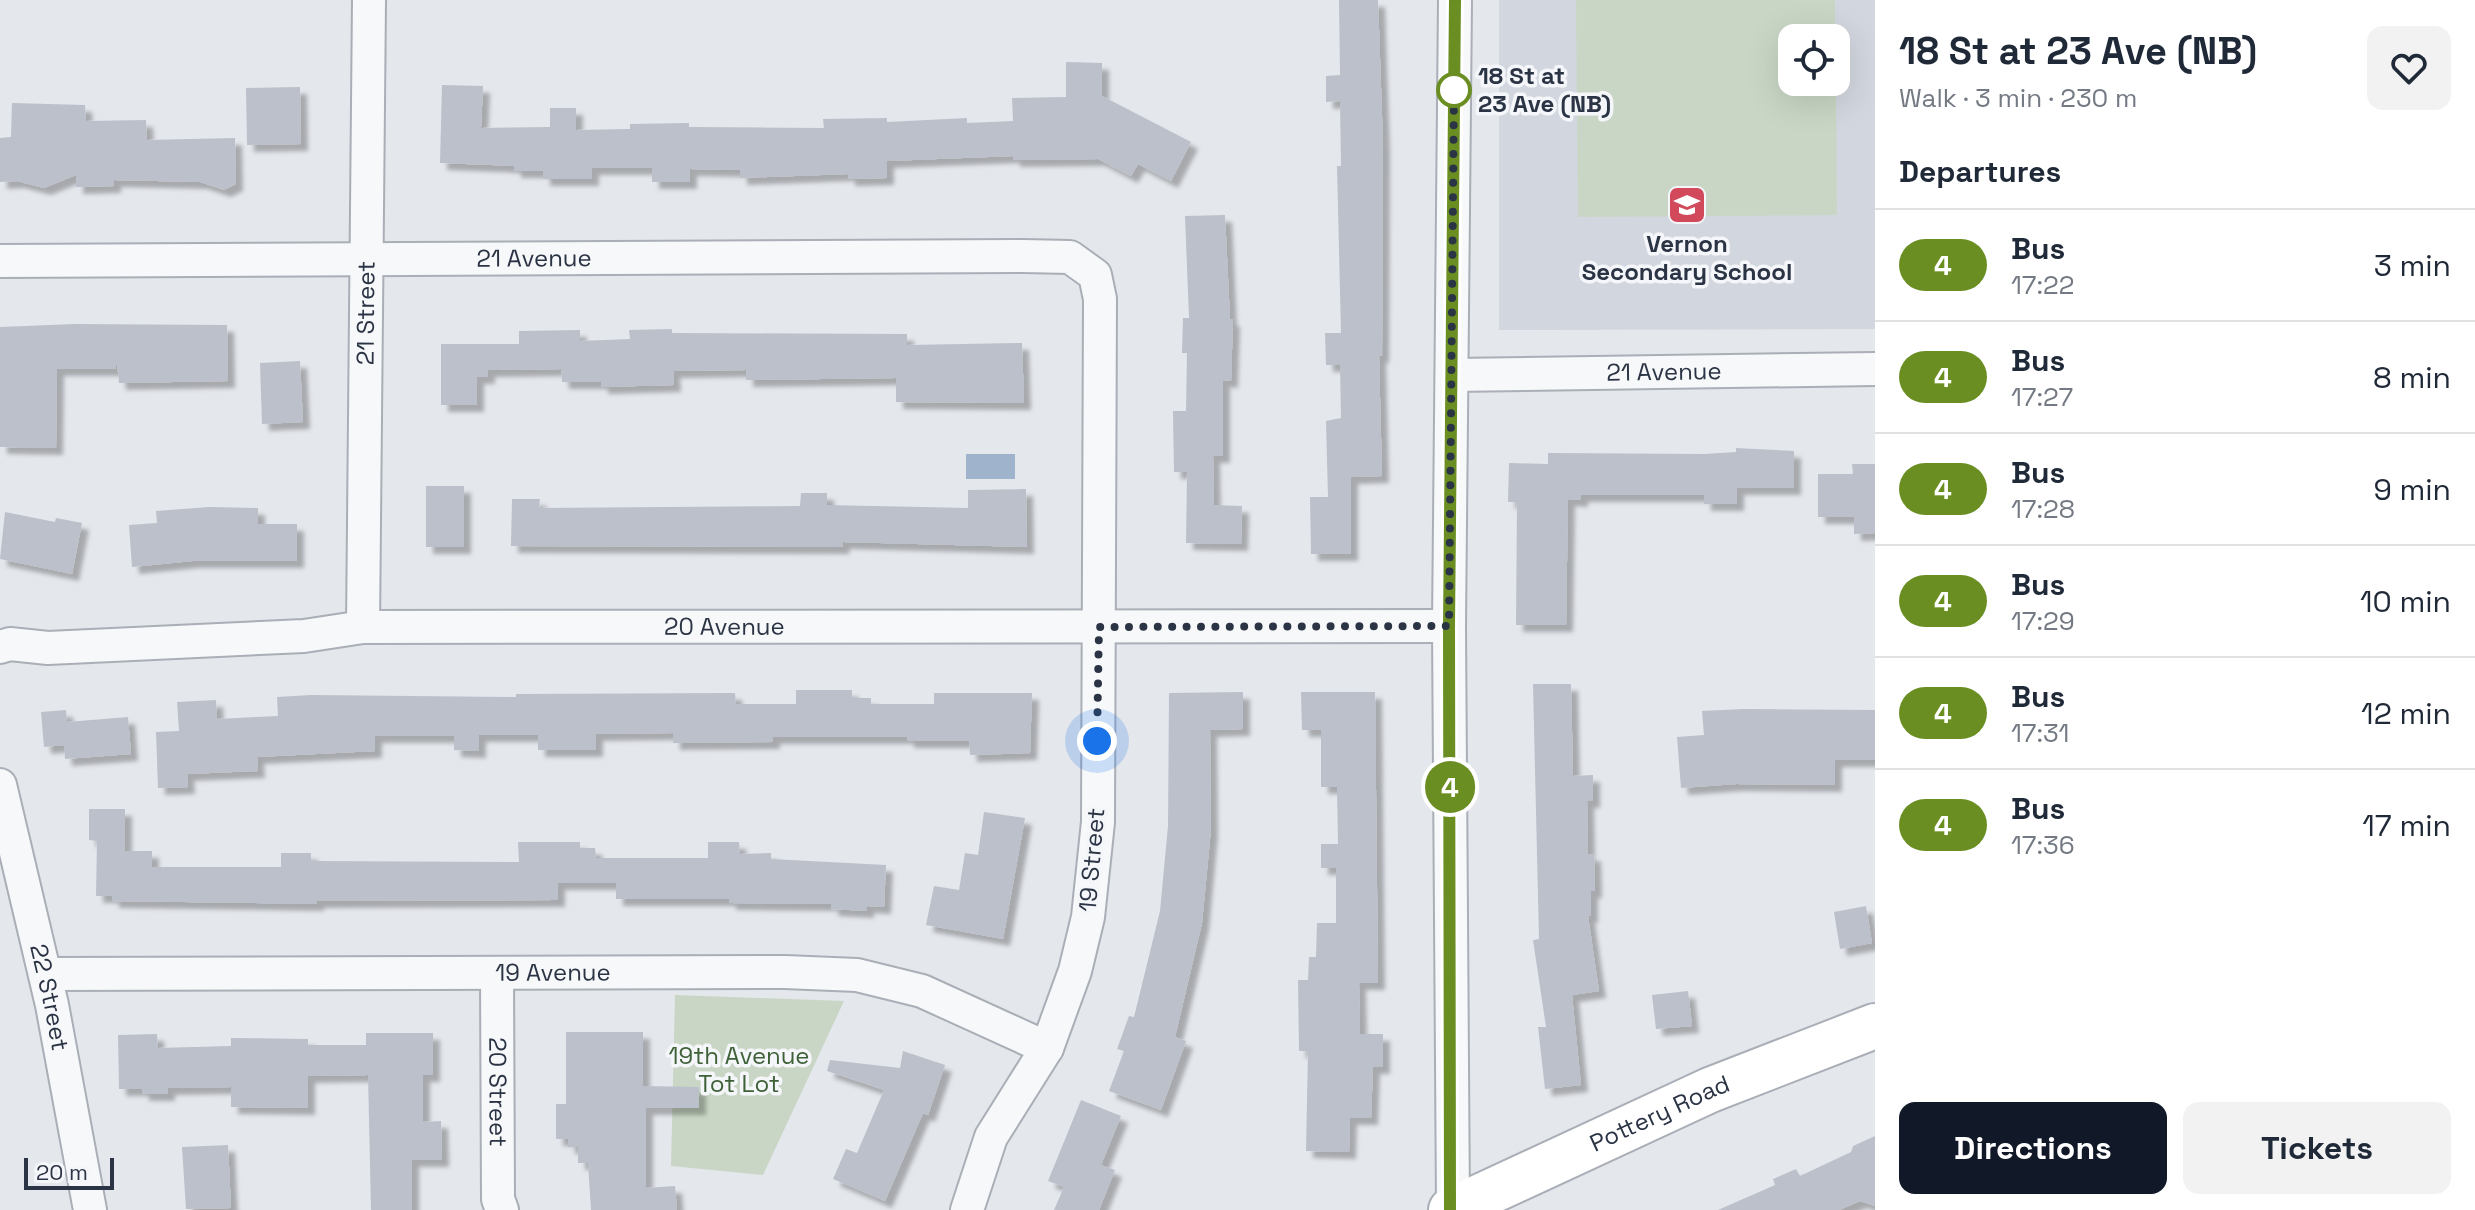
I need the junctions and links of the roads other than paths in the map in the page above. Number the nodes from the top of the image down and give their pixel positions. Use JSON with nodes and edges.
{"nodes":[{"id":1,"x":369,"y":0,"type":"edge"},
{"id":2,"x":1455,"y":0,"type":"edge"},
{"id":3,"x":1070,"y":257,"type":"joint"},
{"id":4,"x":366,"y":260,"type":"junction"},
{"id":5,"x":0,"y":261,"type":"edge"},
{"id":6,"x":1875,"y":369,"type":"edge"},
{"id":7,"x":1452,"y":375,"type":"junction"},
{"id":8,"x":1449,"y":626,"type":"junction"},
{"id":9,"x":363,"y":627,"type":"junction"},
{"id":10,"x":1099,"y":627,"type":"junction"},
{"id":11,"x":0,"y":647,"type":"edge"},
{"id":12,"x":0,"y":785,"type":"edge"},
{"id":13,"x":45,"y":974,"type":"junction"},
{"id":14,"x":497,"y":974,"type":"junction"},
{"id":15,"x":1875,"y":1026,"type":"edge"},
{"id":16,"x":1047,"y":1048,"type":"junction"},
{"id":17,"x":1452,"y":1209,"type":"edge"},
{"id":18,"x":90,"y":1210,"type":"edge"},
{"id":19,"x":502,"y":1210,"type":"edge"},
{"id":20,"x":967,"y":1210,"type":"edge"}],
"edges":[{"from":1,"to":4,"type":"street","name":"21 Street"},
{"from":2,"to":7,"type":"street"},
{"from":3,"to":4,"type":"street","name":"21 Avenue"},
{"from":3,"to":10,"type":"street","name":"19 Street"},
{"from":4,"to":5,"type":"street","name":"21 Avenue"},
{"from":4,"to":9,"type":"street","name":"21 Street"},
{"from":6,"to":7,"type":"street","name":"21 Avenue"},
{"from":7,"to":8,"type":"street"},
{"from":8,"to":10,"type":"street","name":"20 Avenue"},
{"from":8,"to":17,"type":"street"},
{"from":9,"to":10,"type":"street","name":"20 Avenue"},
{"from":9,"to":11,"type":"street","name":"20 Avenue"},
{"from":10,"to":16,"type":"street","name":"19 Street"},
{"from":12,"to":13,"type":"street","name":"22 Street"},
{"from":13,"to":14,"type":"street","name":"19 Avenue"},
{"from":13,"to":18,"type":"street","name":"22 Street"},
{"from":14,"to":16,"type":"street","name":"19 Avenue"},
{"from":14,"to":19,"type":"street","name":"20 Street"},
{"from":15,"to":17,"type":"street","name":"Pottery Road"},
{"from":16,"to":20,"type":"street","name":"19 Street"}]}
